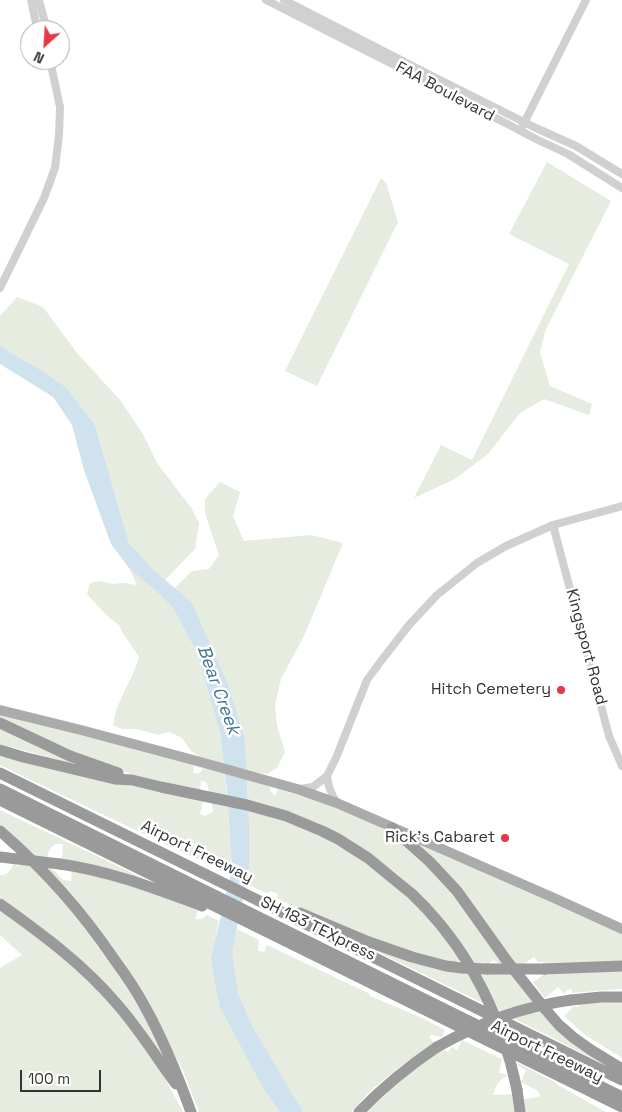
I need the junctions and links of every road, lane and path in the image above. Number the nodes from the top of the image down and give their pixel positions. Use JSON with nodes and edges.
{"nodes":[{"id":1,"x":31,"y":0,"type":"edge"},
{"id":2,"x":39,"y":0,"type":"edge"},
{"id":3,"x":266,"y":0,"type":"edge"},
{"id":4,"x":284,"y":0,"type":"edge"},
{"id":5,"x":586,"y":0,"type":"edge"},
{"id":6,"x":35,"y":20,"type":"edge"},
{"id":7,"x":43,"y":20,"type":"edge"},
{"id":8,"x":330,"y":28,"type":"junction"},
{"id":9,"x":52,"y":70,"type":"edge"},
{"id":10,"x":432,"y":81,"type":"junction"},
{"id":11,"x":525,"y":122,"type":"junction"},
{"id":12,"x":520,"y":131,"type":"junction"},
{"id":13,"x":600,"y":160,"type":"junction"},
{"id":14,"x":595,"y":170,"type":"junction"},
{"id":15,"x":622,"y":174,"type":"edge"},
{"id":16,"x":622,"y":188,"type":"edge"},
{"id":17,"x":0,"y":288,"type":"edge"},
{"id":18,"x":622,"y":506,"type":"edge"},
{"id":19,"x":553,"y":525,"type":"junction"},
{"id":20,"x":0,"y":710,"type":"edge"},
{"id":21,"x":0,"y":723,"type":"edge"},
{"id":22,"x":0,"y":750,"type":"edge"},
{"id":23,"x":622,"y":766,"type":"edge"},
{"id":24,"x":0,"y":773,"type":"edge"},
{"id":25,"x":327,"y":776,"type":"junction"},
{"id":26,"x":132,"y":780,"type":"junction"},
{"id":27,"x":0,"y":783,"type":"edge"},
{"id":28,"x":0,"y":789,"type":"edge"},
{"id":29,"x":297,"y":789,"type":"junction"},
{"id":30,"x":0,"y":800,"type":"edge"},
{"id":31,"x":338,"y":803,"type":"junction"},
{"id":32,"x":392,"y":828,"type":"junction"},
{"id":33,"x":0,"y":831,"type":"edge"},
{"id":34,"x":0,"y":857,"type":"edge"},
{"id":35,"x":208,"y":889,"type":"junction"},
{"id":36,"x":0,"y":904,"type":"edge"},
{"id":37,"x":269,"y":915,"type":"junction"},
{"id":38,"x":620,"y":927,"type":"edge"},
{"id":39,"x":622,"y":966,"type":"edge"},
{"id":40,"x":622,"y":996,"type":"edge"},
{"id":41,"x":622,"y":1069,"type":"edge"},
{"id":42,"x":622,"y":1080,"type":"edge"},
{"id":43,"x":579,"y":1086,"type":"junction"},
{"id":44,"x":622,"y":1090,"type":"edge"},
{"id":45,"x":622,"y":1097,"type":"edge"},
{"id":46,"x":186,"y":1098,"type":"junction"},
{"id":47,"x":622,"y":1107,"type":"edge"},
{"id":48,"x":192,"y":1112,"type":"edge"},
{"id":49,"x":359,"y":1112,"type":"edge"},
{"id":50,"x":520,"y":1112,"type":"edge"},
{"id":51,"x":613,"y":1112,"type":"edge"}],
"edges":[{"from":1,"to":6,"type":"street"},
{"from":2,"to":7,"type":"street"},
{"from":3,"to":8,"type":"street","name":"FAA Boulevard"},
{"from":4,"to":8,"type":"street","name":"FAA Boulevard"},
{"from":5,"to":11,"type":"street"},
{"from":8,"to":10,"type":"street","name":"FAA Boulevard"},
{"from":9,"to":17,"type":"street"},
{"from":10,"to":11,"type":"street","name":"FAA Boulevard"},
{"from":10,"to":12,"type":"street","name":"FAA Boulevard"},
{"from":11,"to":12,"type":"street"},
{"from":11,"to":13,"type":"street","name":"FAA Boulevard"},
{"from":12,"to":14,"type":"street","name":"FAA Boulevard"},
{"from":13,"to":14,"type":"street"},
{"from":13,"to":15,"type":"street","name":"FAA Boulevard"},
{"from":14,"to":16,"type":"street","name":"FAA Boulevard"},
{"from":18,"to":19,"type":"street"},
{"from":19,"to":23,"type":"street","name":"Kingsport Road"},
{"from":19,"to":25,"type":"street"},
{"from":20,"to":29,"type":"main road"},
{"from":21,"to":26,"type":"highway"},
{"from":22,"to":26,"type":"highway"},
{"from":24,"to":35,"type":"highway","name":"Airport Freeway"},
{"from":25,"to":29,"type":"street"},
{"from":25,"to":31,"type":"street"},
{"from":26,"to":50,"type":"highway","bridge":true},
{"from":27,"to":35,"type":"highway","name":"SH 183 TEXpress"},
{"from":28,"to":35,"type":"highway","name":"SH 183 TEXpress"},
{"from":29,"to":31,"type":"main road"},
{"from":30,"to":35,"type":"highway","name":"Airport Freeway"},
{"from":31,"to":32,"type":"main road"},
{"from":32,"to":38,"type":"main road"},
{"from":32,"to":41,"type":"highway"},
{"from":33,"to":46,"type":"highway"},
{"from":34,"to":35,"type":"highway","bridge":true},
{"from":35,"to":37,"type":"highway"},
{"from":35,"to":37,"type":"highway","name":"SH 183 TEXpress"},
{"from":35,"to":37,"type":"highway","name":"Airport Freeway"},
{"from":36,"to":46,"type":"highway"},
{"from":37,"to":39,"type":"highway","bridge":true},
{"from":37,"to":42,"type":"highway","name":"Airport Freeway"},
{"from":37,"to":43,"type":"highway","name":"Airport Freeway"},
{"from":37,"to":44,"type":"highway","name":"SH 183 TEXpress"},
{"from":37,"to":45,"type":"highway","name":"SH 183 TEXpress"},
{"from":40,"to":49,"type":"highway","bridge":true},
{"from":43,"to":47,"type":"highway","name":"Airport Freeway"},
{"from":43,"to":51,"type":"highway"},
{"from":46,"to":48,"type":"highway"}]}
